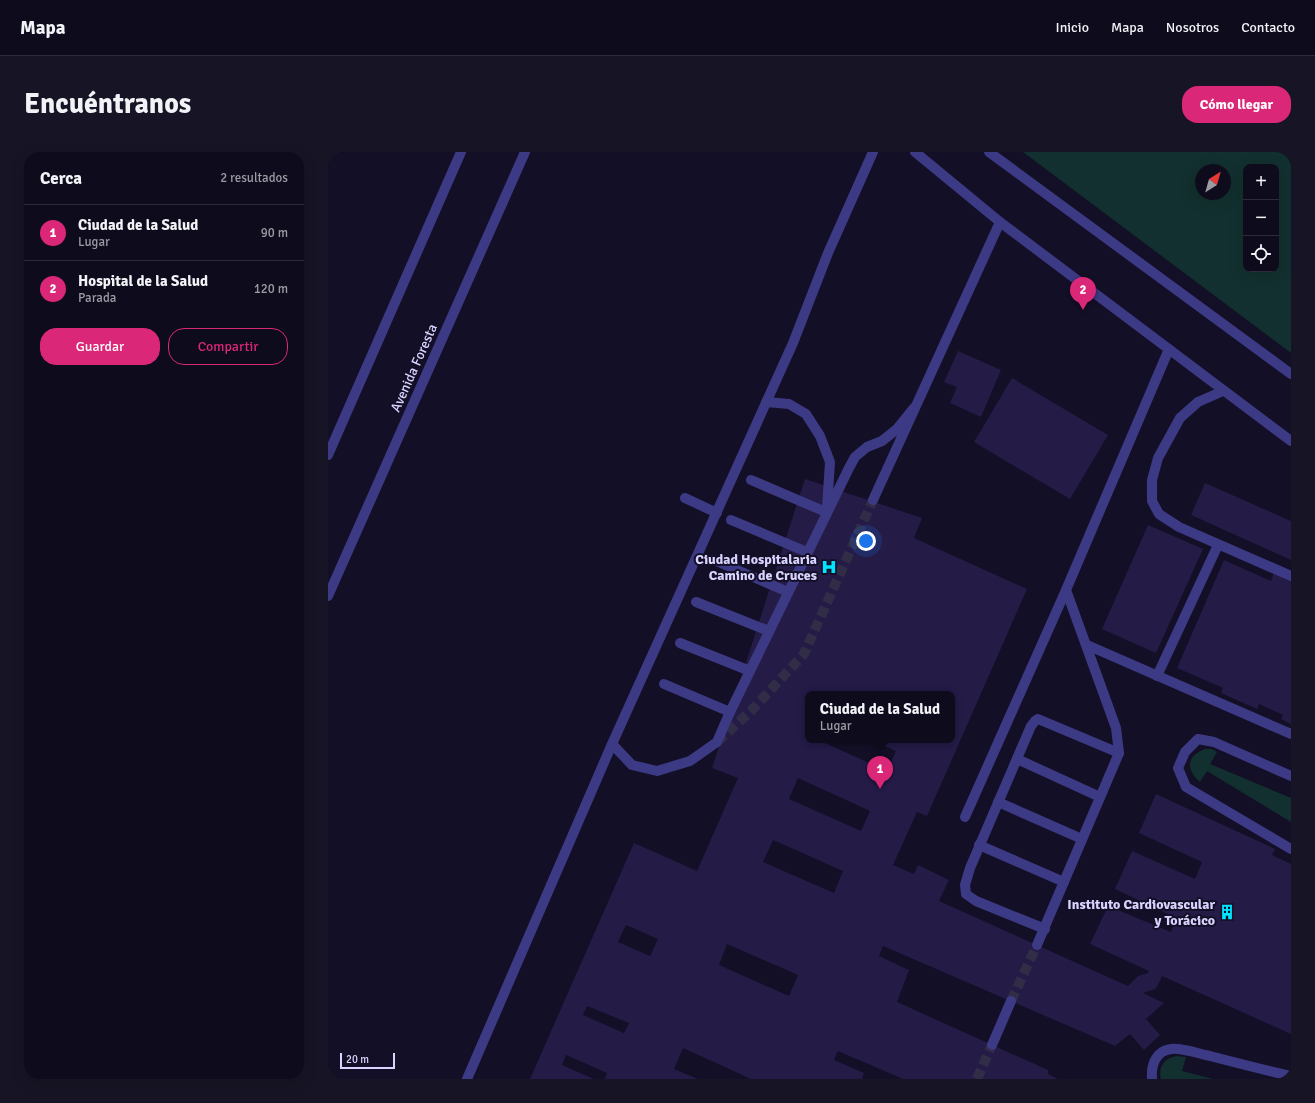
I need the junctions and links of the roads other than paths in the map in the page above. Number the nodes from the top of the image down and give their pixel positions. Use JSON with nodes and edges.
{"nodes":[{"id":1,"x":461,"y":152,"type":"edge"},
{"id":2,"x":525,"y":152,"type":"edge"},
{"id":3,"x":873,"y":152,"type":"edge"},
{"id":4,"x":915,"y":152,"type":"edge"},
{"id":5,"x":990,"y":152,"type":"edge"},
{"id":6,"x":1000,"y":222,"type":"junction"},
{"id":7,"x":1170,"y":349,"type":"junction"},
{"id":8,"x":1291,"y":374,"type":"edge"},
{"id":9,"x":1223,"y":391,"type":"junction"},
{"id":10,"x":766,"y":402,"type":"junction"},
{"id":11,"x":914,"y":408,"type":"junction"},
{"id":12,"x":1291,"y":440,"type":"edge"},
{"id":13,"x":328,"y":455,"type":"edge"},
{"id":14,"x":751,"y":480,"type":"dead end"},
{"id":15,"x":685,"y":498,"type":"dead end"},
{"id":16,"x":873,"y":500,"type":"tunnel mouth"},
{"id":17,"x":826,"y":512,"type":"junction"},
{"id":18,"x":717,"y":513,"type":"junction"},
{"id":19,"x":731,"y":520,"type":"dead end"},
{"id":20,"x":1218,"y":545,"type":"junction"},
{"id":21,"x":808,"y":552,"type":"junction"},
{"id":22,"x":714,"y":560,"type":"dead end"},
{"id":23,"x":1291,"y":576,"type":"edge"},
{"id":24,"x":1066,"y":590,"type":"junction"},
{"id":25,"x":788,"y":592,"type":"junction"},
{"id":26,"x":328,"y":596,"type":"edge"},
{"id":27,"x":696,"y":602,"type":"dead end"},
{"id":28,"x":769,"y":631,"type":"junction"},
{"id":29,"x":680,"y":643,"type":"dead end"},
{"id":30,"x":1087,"y":646,"type":"junction"},
{"id":31,"x":750,"y":671,"type":"junction"},
{"id":32,"x":1157,"y":676,"type":"junction"},
{"id":33,"x":664,"y":684,"type":"dead end"},
{"id":34,"x":730,"y":712,"type":"junction"},
{"id":35,"x":1291,"y":734,"type":"edge"},
{"id":36,"x":612,"y":744,"type":"junction"},
{"id":37,"x":1119,"y":753,"type":"junction"},
{"id":38,"x":1017,"y":759,"type":"junction"},
{"id":39,"x":1291,"y":776,"type":"edge"},
{"id":40,"x":1100,"y":797,"type":"junction"},
{"id":41,"x":998,"y":802,"type":"junction"},
{"id":42,"x":965,"y":817,"type":"dead end"},
{"id":43,"x":1082,"y":839,"type":"junction"},
{"id":44,"x":979,"y":845,"type":"junction"},
{"id":45,"x":1291,"y":849,"type":"edge"},
{"id":46,"x":1064,"y":882,"type":"junction"},
{"id":47,"x":1045,"y":929,"type":"junction"},
{"id":48,"x":1037,"y":945,"type":"tunnel mouth"},
{"id":49,"x":1012,"y":1001,"type":"tunnel mouth"},
{"id":50,"x":992,"y":1045,"type":"tunnel mouth"},
{"id":51,"x":1291,"y":1076,"type":"edge"},
{"id":52,"x":467,"y":1079,"type":"edge"},
{"id":53,"x":1152,"y":1079,"type":"edge"}],
"edges":[{"from":1,"to":13,"type":"street"},
{"from":2,"to":26,"type":"street","name":"Avenida Foresta"},
{"from":3,"to":10,"type":"street"},
{"from":4,"to":6,"type":"street"},
{"from":5,"to":8,"type":"street"},
{"from":6,"to":7,"type":"street"},
{"from":6,"to":11,"type":"street"},
{"from":7,"to":9,"type":"street"},
{"from":7,"to":24,"type":"street"},
{"from":9,"to":12,"type":"street"},
{"from":9,"to":20,"type":"street"},
{"from":10,"to":17,"type":"street"},
{"from":10,"to":18,"type":"street"},
{"from":11,"to":16,"type":"street"},
{"from":11,"to":17,"type":"street"},
{"from":14,"to":17,"type":"street"},
{"from":15,"to":18,"type":"street"},
{"from":17,"to":21,"type":"street"},
{"from":18,"to":36,"type":"street"},
{"from":19,"to":21,"type":"street"},
{"from":20,"to":23,"type":"street"},
{"from":20,"to":32,"type":"street"},
{"from":21,"to":25,"type":"street"},
{"from":22,"to":25,"type":"street"},
{"from":24,"to":30,"type":"street"},
{"from":24,"to":42,"type":"street"},
{"from":25,"to":28,"type":"street"},
{"from":27,"to":28,"type":"street"},
{"from":28,"to":31,"type":"street"},
{"from":29,"to":31,"type":"street"},
{"from":30,"to":32,"type":"street"},
{"from":30,"to":37,"type":"street"},
{"from":31,"to":34,"type":"street"},
{"from":32,"to":35,"type":"street"},
{"from":33,"to":34,"type":"street"},
{"from":34,"to":36,"type":"street"},
{"from":36,"to":52,"type":"street"},
{"from":37,"to":38,"type":"street"},
{"from":37,"to":40,"type":"street"},
{"from":38,"to":40,"type":"street"},
{"from":38,"to":41,"type":"street"},
{"from":39,"to":45,"type":"street"},
{"from":40,"to":43,"type":"street"},
{"from":41,"to":43,"type":"street"},
{"from":41,"to":44,"type":"street"},
{"from":43,"to":46,"type":"street"},
{"from":44,"to":46,"type":"street"},
{"from":44,"to":47,"type":"street"},
{"from":46,"to":47,"type":"street"},
{"from":47,"to":48,"type":"street"},
{"from":49,"to":50,"type":"street"},
{"from":51,"to":53,"type":"street"}]}
